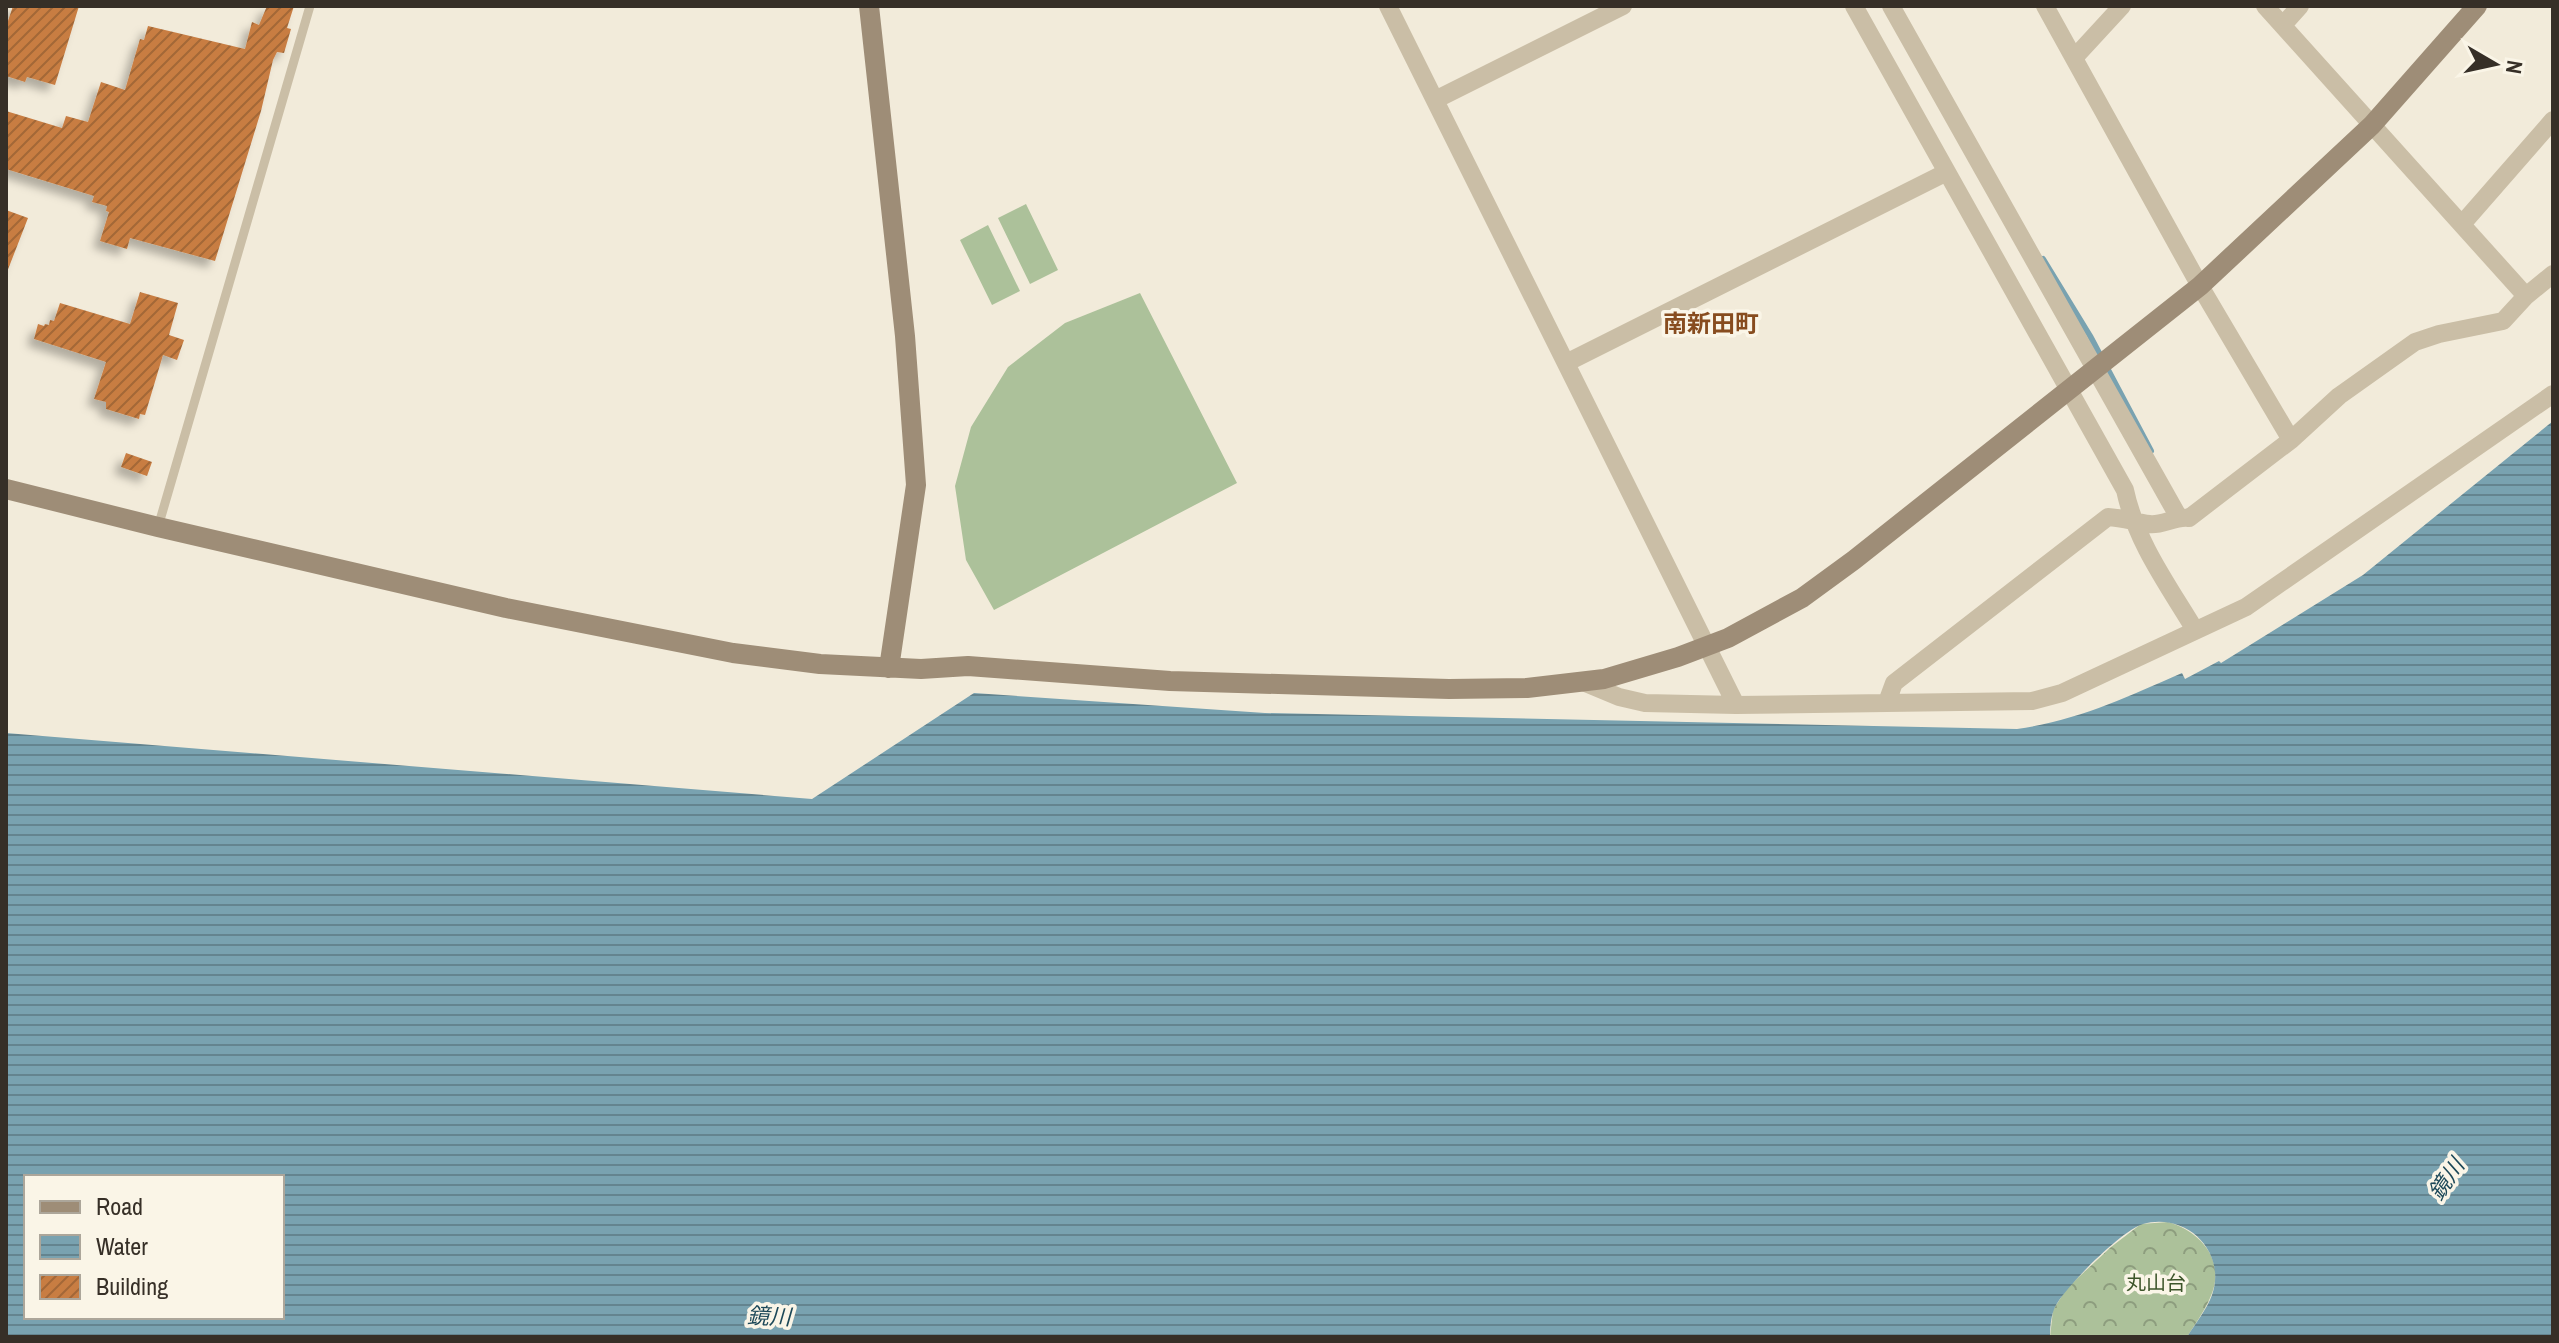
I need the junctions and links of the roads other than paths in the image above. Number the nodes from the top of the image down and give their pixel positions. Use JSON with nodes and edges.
{"nodes":[{"id":1,"x":310,"y":6,"type":"edge"},
{"id":2,"x":869,"y":6,"type":"edge"},
{"id":3,"x":1388,"y":6,"type":"edge"},
{"id":4,"x":1623,"y":6,"type":"edge"},
{"id":5,"x":1854,"y":6,"type":"edge"},
{"id":6,"x":1891,"y":6,"type":"edge"},
{"id":7,"x":2045,"y":6,"type":"edge"},
{"id":8,"x":2122,"y":6,"type":"edge"},
{"id":9,"x":2265,"y":6,"type":"edge"},
{"id":10,"x":2300,"y":6,"type":"edge"},
{"id":11,"x":2477,"y":6,"type":"edge"},
{"id":12,"x":2283,"y":25,"type":"junction"},
{"id":13,"x":2075,"y":57,"type":"junction"},
{"id":14,"x":1435,"y":100,"type":"junction"},
{"id":15,"x":2553,"y":120,"type":"edge"},
{"id":16,"x":2372,"y":125,"type":"junction"},
{"id":17,"x":1947,"y":172,"type":"junction"},
{"id":18,"x":2463,"y":223,"type":"junction"},
{"id":19,"x":2553,"y":274,"type":"edge"},
{"id":20,"x":2200,"y":286,"type":"junction"},
{"id":21,"x":2526,"y":296,"type":"junction"},
{"id":22,"x":1566,"y":363,"type":"junction"},
{"id":23,"x":2095,"y":369,"type":"junction"},
{"id":24,"x":2069,"y":389,"type":"junction"},
{"id":25,"x":2553,"y":394,"type":"edge"},
{"id":26,"x":2291,"y":440,"type":"junction"},
{"id":27,"x":6,"y":489,"type":"edge"},
{"id":28,"x":2178,"y":516,"type":"junction"},
{"id":29,"x":2130,"y":518,"type":"junction"},
{"id":30,"x":158,"y":527,"type":"junction"},
{"id":31,"x":2195,"y":630,"type":"junction"},
{"id":32,"x":1707,"y":646,"type":"junction"},
{"id":33,"x":889,"y":668,"type":"junction"},
{"id":34,"x":1583,"y":682,"type":"junction"},
{"id":35,"x":1887,"y":702,"type":"junction"},
{"id":36,"x":1736,"y":705,"type":"junction"}],
"edges":[{"from":1,"to":30,"type":"lane"},
{"from":2,"to":33,"type":"street"},
{"from":3,"to":14,"type":"street"},
{"from":4,"to":14,"type":"street"},
{"from":5,"to":17,"type":"street"},
{"from":6,"to":23,"type":"street"},
{"from":7,"to":13,"type":"street"},
{"from":8,"to":13,"type":"street"},
{"from":9,"to":12,"type":"street"},
{"from":10,"to":12,"type":"street"},
{"from":11,"to":16,"type":"street"},
{"from":12,"to":16,"type":"street"},
{"from":13,"to":20,"type":"street"},
{"from":14,"to":22,"type":"street"},
{"from":15,"to":18,"type":"street"},
{"from":16,"to":18,"type":"street"},
{"from":16,"to":20,"type":"street"},
{"from":17,"to":22,"type":"street"},
{"from":17,"to":24,"type":"street"},
{"from":18,"to":21,"type":"street"},
{"from":19,"to":21,"type":"street"},
{"from":20,"to":23,"type":"street"},
{"from":20,"to":26,"type":"street"},
{"from":21,"to":26,"type":"street"},
{"from":22,"to":32,"type":"street"},
{"from":23,"to":24,"type":"street"},
{"from":23,"to":28,"type":"street"},
{"from":24,"to":29,"type":"street"},
{"from":24,"to":32,"type":"street"},
{"from":25,"to":31,"type":"street"},
{"from":26,"to":28,"type":"street"},
{"from":27,"to":30,"type":"street"},
{"from":28,"to":29,"type":"street"},
{"from":29,"to":31,"type":"street"},
{"from":29,"to":35,"type":"street"},
{"from":30,"to":33,"type":"street"},
{"from":31,"to":35,"type":"street"},
{"from":32,"to":34,"type":"street"},
{"from":32,"to":36,"type":"street"},
{"from":33,"to":34,"type":"street"},
{"from":34,"to":36,"type":"street"},
{"from":35,"to":36,"type":"street"}]}
